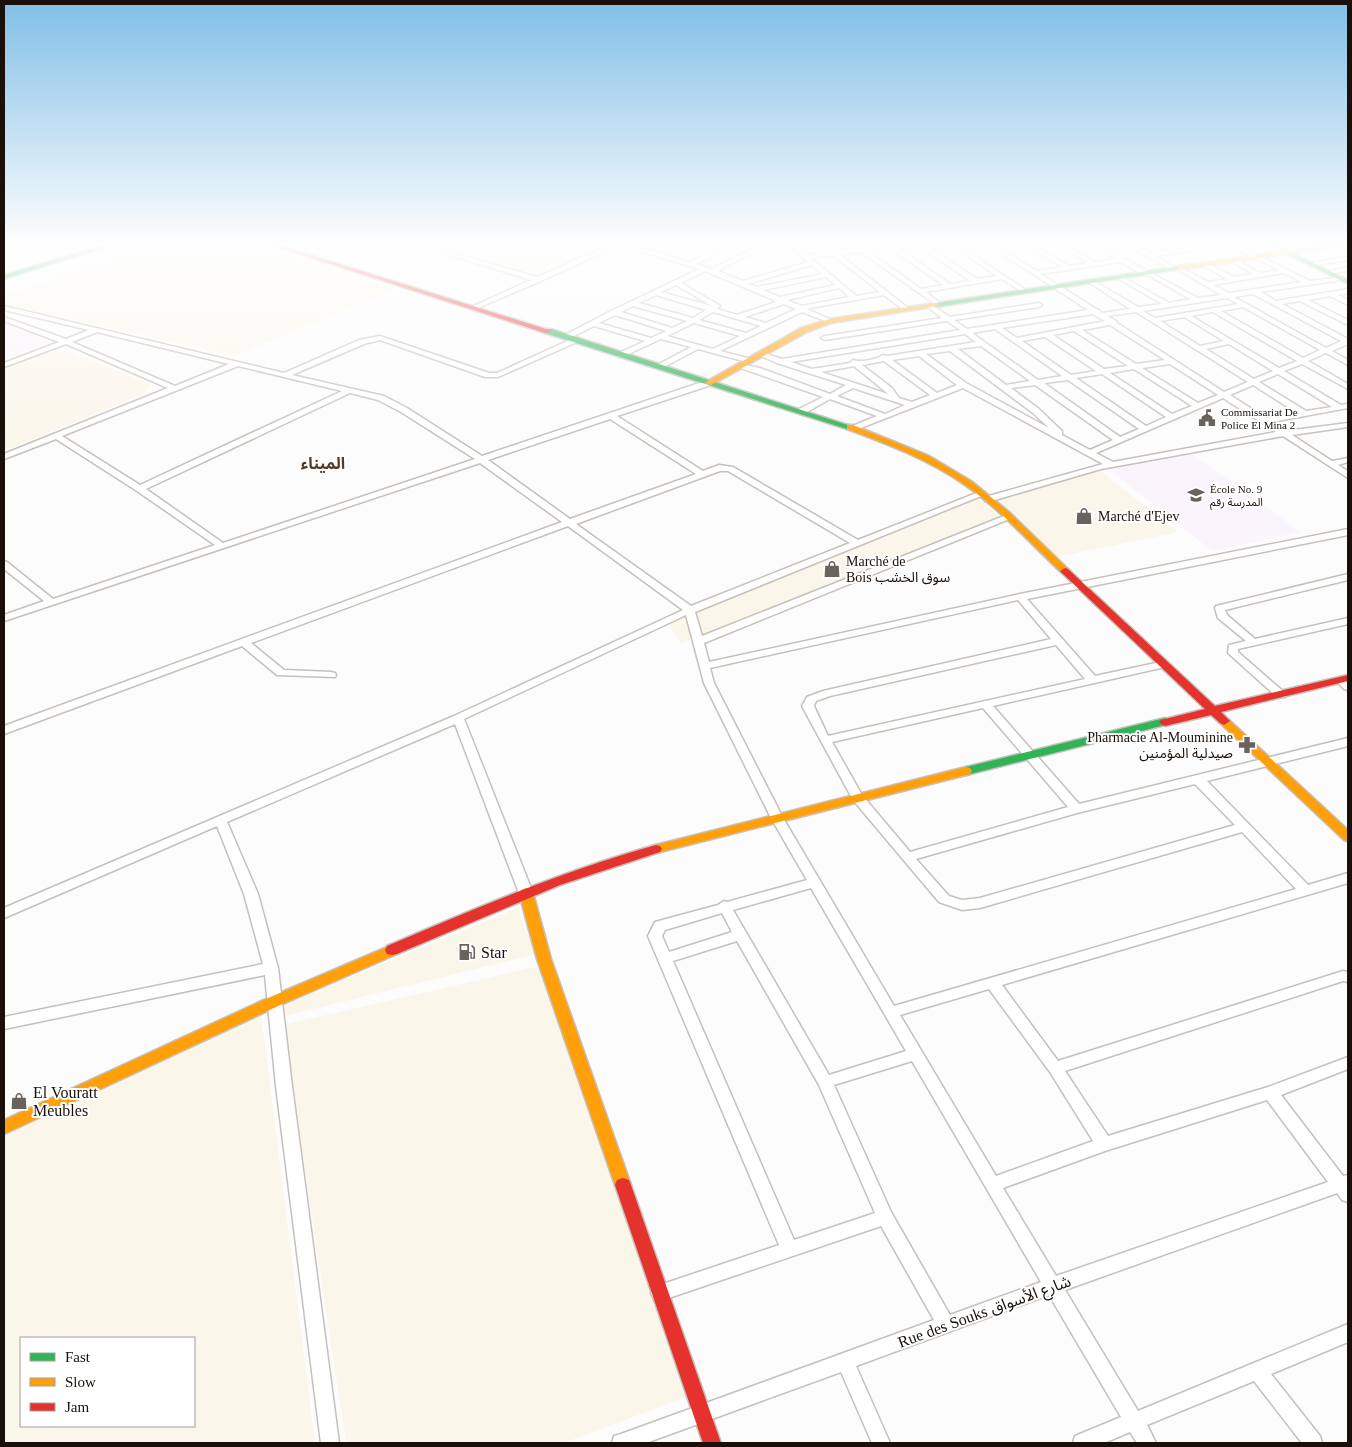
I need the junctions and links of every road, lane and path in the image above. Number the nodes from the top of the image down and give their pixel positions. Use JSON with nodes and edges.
{"nodes":[{"id":1,"x":10,"y":310,"type":"edge"},
{"id":2,"x":478,"y":310,"type":"edge"},
{"id":3,"x":620,"y":310,"type":"edge"},
{"id":4,"x":655,"y":310,"type":"edge"},
{"id":5,"x":712,"y":310,"type":"joint"},
{"id":6,"x":757,"y":310,"type":"edge"},
{"id":7,"x":799,"y":310,"type":"joint"},
{"id":8,"x":903,"y":310,"type":"edge"},
{"id":9,"x":939,"y":310,"type":"edge"},
{"id":10,"x":1010,"y":310,"type":"edge"},
{"id":11,"x":1047,"y":310,"type":"edge"},
{"id":12,"x":1094,"y":310,"type":"edge"},
{"id":13,"x":1131,"y":310,"type":"edge"},
{"id":14,"x":1137,"y":310,"type":"edge"},
{"id":15,"x":1214,"y":310,"type":"joint"},
{"id":16,"x":1253,"y":310,"type":"edge"},
{"id":17,"x":1288,"y":310,"type":"edge"},
{"id":18,"x":1322,"y":310,"type":"edge"},
{"id":19,"x":614,"y":312,"type":"junction"},
{"id":20,"x":1100,"y":313,"type":"junction"},
{"id":21,"x":1185,"y":315,"type":"junction"},
{"id":22,"x":737,"y":317,"type":"junction"},
{"id":23,"x":1060,"y":317,"type":"junction"},
{"id":24,"x":4,"y":319,"type":"edge"},
{"id":25,"x":950,"y":319,"type":"junction"},
{"id":26,"x":696,"y":320,"type":"junction"},
{"id":27,"x":1154,"y":320,"type":"junction"},
{"id":28,"x":830,"y":321,"type":"junction"},
{"id":29,"x":1114,"y":322,"type":"junction"},
{"id":30,"x":592,"y":323,"type":"junction"},
{"id":31,"x":1348,"y":323,"type":"edge"},
{"id":32,"x":765,"y":325,"type":"junction"},
{"id":33,"x":911,"y":325,"type":"junction"},
{"id":34,"x":812,"y":326,"type":"junction"},
{"id":35,"x":996,"y":327,"type":"junction"},
{"id":36,"x":1076,"y":329,"type":"junction"},
{"id":37,"x":94,"y":330,"type":"junction"},
{"id":38,"x":874,"y":330,"type":"junction"},
{"id":39,"x":674,"y":331,"type":"junction"},
{"id":40,"x":967,"y":331,"type":"junction"},
{"id":41,"x":1046,"y":334,"type":"junction"},
{"id":42,"x":745,"y":335,"type":"junction"},
{"id":43,"x":662,"y":337,"type":"junction"},
{"id":44,"x":569,"y":338,"type":"junction"},
{"id":45,"x":826,"y":338,"type":"junction"},
{"id":46,"x":928,"y":338,"type":"junction"},
{"id":47,"x":1016,"y":340,"type":"junction"},
{"id":48,"x":653,"y":341,"type":"junction"},
{"id":49,"x":1348,"y":341,"type":"edge"},
{"id":50,"x":67,"y":342,"type":"junction"},
{"id":51,"x":1230,"y":342,"type":"junction"},
{"id":52,"x":892,"y":343,"type":"junction"},
{"id":53,"x":983,"y":343,"type":"junction"},
{"id":54,"x":697,"y":347,"type":"junction"},
{"id":55,"x":868,"y":347,"type":"junction"},
{"id":56,"x":953,"y":348,"type":"junction"},
{"id":57,"x":1200,"y":348,"type":"junction"},
{"id":58,"x":1326,"y":350,"type":"junction"},
{"id":59,"x":714,"y":351,"type":"junction"},
{"id":60,"x":841,"y":351,"type":"junction"},
{"id":61,"x":761,"y":354,"type":"junction"},
{"id":62,"x":921,"y":354,"type":"junction"},
{"id":63,"x":622,"y":355,"type":"junction"},
{"id":64,"x":886,"y":359,"type":"junction"},
{"id":65,"x":780,"y":361,"type":"junction"},
{"id":66,"x":1173,"y":361,"type":"junction"},
{"id":67,"x":1302,"y":361,"type":"junction"},
{"id":68,"x":1348,"y":363,"type":"edge"},
{"id":69,"x":4,"y":364,"type":"edge"},
{"id":70,"x":236,"y":364,"type":"junction"},
{"id":71,"x":744,"y":364,"type":"junction"},
{"id":72,"x":855,"y":364,"type":"junction"},
{"id":73,"x":1135,"y":366,"type":"junction"},
{"id":74,"x":660,"y":367,"type":"junction"},
{"id":75,"x":812,"y":371,"type":"junction"},
{"id":76,"x":1278,"y":371,"type":"junction"},
{"id":77,"x":1102,"y":372,"type":"junction"},
{"id":78,"x":285,"y":375,"type":"junction"},
{"id":79,"x":1070,"y":377,"type":"junction"},
{"id":80,"x":1038,"y":382,"type":"junction"},
{"id":81,"x":1253,"y":382,"type":"junction"},
{"id":82,"x":708,"y":383,"type":"junction"},
{"id":83,"x":852,"y":385,"type":"junction"},
{"id":84,"x":963,"y":385,"type":"junction"},
{"id":85,"x":1005,"y":387,"type":"junction"},
{"id":86,"x":1348,"y":387,"type":"edge"},
{"id":87,"x":176,"y":389,"type":"junction"},
{"id":88,"x":350,"y":390,"type":"junction"},
{"id":89,"x":1225,"y":394,"type":"junction"},
{"id":90,"x":828,"y":396,"type":"junction"},
{"id":91,"x":936,"y":396,"type":"junction"},
{"id":92,"x":896,"y":400,"type":"junction"},
{"id":93,"x":1027,"y":404,"type":"junction"},
{"id":94,"x":912,"y":405,"type":"junction"},
{"id":95,"x":1197,"y":406,"type":"junction"},
{"id":96,"x":1344,"y":407,"type":"edge"},
{"id":97,"x":1007,"y":409,"type":"junction"},
{"id":98,"x":802,"y":411,"type":"junction"},
{"id":99,"x":1305,"y":414,"type":"junction"},
{"id":100,"x":611,"y":416,"type":"junction"},
{"id":101,"x":884,"y":416,"type":"junction"},
{"id":102,"x":1171,"y":417,"type":"junction"},
{"id":103,"x":1265,"y":420,"type":"junction"},
{"id":104,"x":1348,"y":424,"type":"edge"},
{"id":105,"x":1144,"y":428,"type":"junction"},
{"id":106,"x":853,"y":429,"type":"junction"},
{"id":107,"x":1284,"y":434,"type":"junction"},
{"id":108,"x":56,"y":436,"type":"junction"},
{"id":109,"x":1061,"y":437,"type":"junction"},
{"id":110,"x":1117,"y":439,"type":"junction"},
{"id":111,"x":1090,"y":453,"type":"junction"},
{"id":112,"x":4,"y":457,"type":"edge"},
{"id":113,"x":482,"y":460,"type":"junction"},
{"id":114,"x":1348,"y":460,"type":"edge"},
{"id":115,"x":1331,"y":464,"type":"junction"},
{"id":116,"x":1112,"y":465,"type":"junction"},
{"id":117,"x":702,"y":474,"type":"junction"},
{"id":118,"x":1348,"y":475,"type":"edge"},
{"id":119,"x":140,"y":489,"type":"junction"},
{"id":120,"x":985,"y":497,"type":"junction"},
{"id":121,"x":1007,"y":518,"type":"junction"},
{"id":122,"x":572,"y":523,"type":"junction"},
{"id":123,"x":1348,"y":532,"type":"edge"},
{"id":124,"x":857,"y":543,"type":"junction"},
{"id":125,"x":222,"y":546,"type":"junction"},
{"id":126,"x":4,"y":564,"type":"edge"},
{"id":127,"x":1348,"y":577,"type":"edge"},
{"id":128,"x":1082,"y":585,"type":"junction"},
{"id":129,"x":1020,"y":598,"type":"junction"},
{"id":130,"x":50,"y":602,"type":"junction"},
{"id":131,"x":690,"y":610,"type":"junction"},
{"id":132,"x":4,"y":618,"type":"edge"},
{"id":133,"x":1348,"y":621,"type":"edge"},
{"id":134,"x":699,"y":641,"type":"junction"},
{"id":135,"x":1058,"y":641,"type":"junction"},
{"id":136,"x":1253,"y":642,"type":"junction"},
{"id":137,"x":244,"y":643,"type":"junction"},
{"id":138,"x":1166,"y":664,"type":"junction"},
{"id":139,"x":705,"y":666,"type":"junction"},
{"id":140,"x":331,"y":675,"type":"dead end"},
{"id":141,"x":1092,"y":680,"type":"junction"},
{"id":142,"x":1346,"y":682,"type":"edge"},
{"id":143,"x":1281,"y":695,"type":"junction"},
{"id":144,"x":986,"y":705,"type":"junction"},
{"id":145,"x":1214,"y":710,"type":"junction"},
{"id":146,"x":458,"y":718,"type":"junction"},
{"id":147,"x":4,"y":730,"type":"edge"},
{"id":148,"x":825,"y":740,"type":"junction"},
{"id":149,"x":1346,"y":746,"type":"edge"},
{"id":150,"x":1028,"y":755,"type":"junction"},
{"id":151,"x":1268,"y":760,"type":"junction"},
{"id":152,"x":1197,"y":778,"type":"junction"},
{"id":153,"x":857,"y":797,"type":"junction"},
{"id":154,"x":1076,"y":809,"type":"junction"},
{"id":155,"x":777,"y":818,"type":"junction"},
{"id":156,"x":220,"y":821,"type":"junction"},
{"id":157,"x":1244,"y":827,"type":"junction"},
{"id":158,"x":1348,"y":837,"type":"edge"},
{"id":159,"x":907,"y":856,"type":"junction"},
{"id":160,"x":1348,"y":878,"type":"edge"},
{"id":161,"x":815,"y":882,"type":"junction"},
{"id":162,"x":1306,"y":891,"type":"junction"},
{"id":163,"x":526,"y":892,"type":"junction"},
{"id":164,"x":724,"y":906,"type":"junction"},
{"id":165,"x":4,"y":913,"type":"edge"},
{"id":166,"x":740,"y":935,"type":"junction"},
{"id":167,"x":664,"y":959,"type":"junction"},
{"id":168,"x":271,"y":968,"type":"junction"},
{"id":169,"x":1348,"y":977,"type":"edge"},
{"id":170,"x":992,"y":983,"type":"junction"},
{"id":171,"x":273,"y":1002,"type":"junction"},
{"id":172,"x":892,"y":1012,"type":"junction"},
{"id":173,"x":4,"y":1023,"type":"edge"},
{"id":174,"x":916,"y":1054,"type":"junction"},
{"id":175,"x":1348,"y":1063,"type":"edge"},
{"id":176,"x":1055,"y":1068,"type":"junction"},
{"id":177,"x":825,"y":1082,"type":"junction"},
{"id":178,"x":1270,"y":1093,"type":"junction"},
{"id":179,"x":4,"y":1127,"type":"edge"},
{"id":180,"x":1104,"y":1144,"type":"junction"},
{"id":181,"x":992,"y":1185,"type":"junction"},
{"id":182,"x":1346,"y":1187,"type":"edge"},
{"id":183,"x":885,"y":1217,"type":"junction"},
{"id":184,"x":790,"y":1250,"type":"junction"},
{"id":185,"x":1052,"y":1286,"type":"junction"},
{"id":186,"x":660,"y":1293,"type":"junction"},
{"id":187,"x":946,"y":1325,"type":"junction"},
{"id":188,"x":1348,"y":1333,"type":"edge"},
{"id":189,"x":845,"y":1361,"type":"junction"},
{"id":190,"x":1258,"y":1371,"type":"junction"},
{"id":191,"x":702,"y":1414,"type":"junction"},
{"id":192,"x":1134,"y":1422,"type":"junction"},
{"id":193,"x":330,"y":1443,"type":"edge"},
{"id":194,"x":621,"y":1443,"type":"edge"},
{"id":195,"x":712,"y":1443,"type":"edge"},
{"id":196,"x":881,"y":1443,"type":"edge"},
{"id":197,"x":1082,"y":1443,"type":"edge"},
{"id":198,"x":1147,"y":1443,"type":"edge"},
{"id":199,"x":1313,"y":1443,"type":"edge"}],
"edges":[{"from":1,"to":37,"type":"street"},
{"from":2,"to":44,"type":"main road"},
{"from":3,"to":19,"type":"street"},
{"from":4,"to":26,"type":"street"},
{"from":5,"to":22,"type":"street"},
{"from":5,"to":26,"type":"street"},
{"from":6,"to":22,"type":"street"},
{"from":7,"to":28,"type":"street"},
{"from":7,"to":32,"type":"street"},
{"from":8,"to":28,"type":"main road"},
{"from":9,"to":25,"type":"street"},
{"from":10,"to":25,"type":"street"},
{"from":11,"to":23,"type":"street"},
{"from":12,"to":20,"type":"street"},
{"from":13,"to":20,"type":"street"},
{"from":14,"to":27,"type":"street"},
{"from":15,"to":21,"type":"street"},
{"from":15,"to":67,"type":"street"},
{"from":16,"to":58,"type":"street"},
{"from":17,"to":49,"type":"street"},
{"from":18,"to":31,"type":"street"},
{"from":19,"to":30,"type":"street"},
{"from":19,"to":39,"type":"street"},
{"from":20,"to":23,"type":"street"},
{"from":20,"to":29,"type":"street"},
{"from":21,"to":27,"type":"street"},
{"from":21,"to":51,"type":"street"},
{"from":22,"to":32,"type":"street"},
{"from":23,"to":35,"type":"street"},
{"from":24,"to":50,"type":"street"},
{"from":25,"to":33,"type":"street"},
{"from":25,"to":40,"type":"street"},
{"from":26,"to":39,"type":"street"},
{"from":26,"to":42,"type":"street"},
{"from":27,"to":57,"type":"street"},
{"from":28,"to":34,"type":"main road"},
{"from":29,"to":36,"type":"street"},
{"from":29,"to":66,"type":"street"},
{"from":30,"to":44,"type":"street"},
{"from":30,"to":48,"type":"street"},
{"from":32,"to":42,"type":"street"},
{"from":33,"to":38,"type":"street"},
{"from":33,"to":46,"type":"street"},
{"from":34,"to":45,"type":"street"},
{"from":34,"to":61,"type":"main road"},
{"from":35,"to":40,"type":"street"},
{"from":35,"to":47,"type":"street"},
{"from":36,"to":41,"type":"street"},
{"from":36,"to":73,"type":"street"},
{"from":37,"to":50,"type":"street"},
{"from":37,"to":70,"type":"street"},
{"from":38,"to":45,"type":"street"},
{"from":38,"to":52,"type":"street"},
{"from":39,"to":43,"type":"street"},
{"from":40,"to":46,"type":"street"},
{"from":40,"to":53,"type":"street"},
{"from":41,"to":47,"type":"street"},
{"from":41,"to":77,"type":"street"},
{"from":42,"to":59,"type":"street"},
{"from":43,"to":48,"type":"street"},
{"from":43,"to":54,"type":"street"},
{"from":44,"to":63,"type":"main road"},
{"from":44,"to":78,"type":"street"},
{"from":45,"to":60,"type":"street"},
{"from":46,"to":52,"type":"street"},
{"from":47,"to":79,"type":"street"},
{"from":48,"to":63,"type":"street"},
{"from":49,"to":58,"type":"street"},
{"from":50,"to":69,"type":"street"},
{"from":50,"to":87,"type":"street"},
{"from":51,"to":57,"type":"street"},
{"from":51,"to":76,"type":"street"},
{"from":52,"to":55,"type":"street"},
{"from":53,"to":56,"type":"street"},
{"from":53,"to":80,"type":"street"},
{"from":54,"to":59,"type":"street"},
{"from":54,"to":74,"type":"street"},
{"from":55,"to":60,"type":"street"},
{"from":55,"to":64,"type":"street"},
{"from":56,"to":62,"type":"street"},
{"from":56,"to":85,"type":"street"},
{"from":57,"to":81,"type":"street"},
{"from":58,"to":67,"type":"street"},
{"from":58,"to":68,"type":"street"},
{"from":59,"to":71,"type":"street"},
{"from":60,"to":65,"type":"street"},
{"from":60,"to":72,"type":"street"},
{"from":61,"to":65,"type":"street"},
{"from":61,"to":71,"type":"main road"},
{"from":62,"to":64,"type":"street"},
{"from":62,"to":84,"type":"street"},
{"from":63,"to":74,"type":"main road"},
{"from":64,"to":72,"type":"street"},
{"from":64,"to":91,"type":"street"},
{"from":65,"to":75,"type":"street"},
{"from":66,"to":73,"type":"street"},
{"from":66,"to":89,"type":"street"},
{"from":67,"to":76,"type":"street"},
{"from":67,"to":86,"type":"street"},
{"from":70,"to":78,"type":"street"},
{"from":70,"to":87,"type":"street"},
{"from":71,"to":82,"type":"main road"},
{"from":71,"to":90,"type":"street"},
{"from":72,"to":75,"type":"street"},
{"from":72,"to":92,"type":"street"},
{"from":73,"to":77,"type":"street"},
{"from":73,"to":95,"type":"street"},
{"from":74,"to":82,"type":"main road"},
{"from":75,"to":83,"type":"street"},
{"from":76,"to":81,"type":"street"},
{"from":76,"to":96,"type":"street"},
{"from":77,"to":79,"type":"street"},
{"from":77,"to":102,"type":"street"},
{"from":78,"to":88,"type":"street"},
{"from":79,"to":80,"type":"street"},
{"from":79,"to":105,"type":"street"},
{"from":80,"to":85,"type":"street"},
{"from":80,"to":110,"type":"street"},
{"from":81,"to":89,"type":"street"},
{"from":81,"to":99,"type":"street"},
{"from":82,"to":98,"type":"main road"},
{"from":82,"to":100,"type":"street"},
{"from":83,"to":90,"type":"street"},
{"from":83,"to":92,"type":"street"},
{"from":84,"to":91,"type":"street"},
{"from":84,"to":97,"type":"street"},
{"from":85,"to":93,"type":"street"},
{"from":87,"to":108,"type":"street"},
{"from":88,"to":113,"type":"street"},
{"from":88,"to":119,"type":"street"},
{"from":89,"to":95,"type":"street"},
{"from":89,"to":103,"type":"street"},
{"from":90,"to":98,"type":"street"},
{"from":90,"to":101,"type":"street"},
{"from":91,"to":94,"type":"street"},
{"from":92,"to":94,"type":"street"},
{"from":93,"to":97,"type":"street"},
{"from":93,"to":109,"type":"street"},
{"from":94,"to":101,"type":"street"},
{"from":95,"to":102,"type":"street"},
{"from":96,"to":99,"type":"street"},
{"from":97,"to":109,"type":"street"},
{"from":98,"to":106,"type":"main road"},
{"from":99,"to":103,"type":"street"},
{"from":100,"to":113,"type":"street"},
{"from":100,"to":117,"type":"street"},
{"from":101,"to":106,"type":"street"},
{"from":102,"to":105,"type":"street"},
{"from":103,"to":107,"type":"street"},
{"from":104,"to":107,"type":"street"},
{"from":105,"to":110,"type":"street"},
{"from":106,"to":120,"type":"main road"},
{"from":107,"to":115,"type":"street"},
{"from":107,"to":116,"type":"street"},
{"from":108,"to":112,"type":"street"},
{"from":108,"to":119,"type":"street"},
{"from":109,"to":111,"type":"street"},
{"from":110,"to":111,"type":"street"},
{"from":111,"to":116,"type":"street"},
{"from":113,"to":122,"type":"street"},
{"from":113,"to":125,"type":"street"},
{"from":114,"to":115,"type":"street"},
{"from":115,"to":118,"type":"street"},
{"from":116,"to":120,"type":"street"},
{"from":117,"to":122,"type":"street"},
{"from":117,"to":124,"type":"street"},
{"from":119,"to":125,"type":"street"},
{"from":120,"to":121,"type":"main road"},
{"from":120,"to":124,"type":"street"},
{"from":121,"to":128,"type":"main road"},
{"from":121,"to":134,"type":"street"},
{"from":122,"to":131,"type":"street"},
{"from":122,"to":137,"type":"street"},
{"from":123,"to":128,"type":"street"},
{"from":124,"to":131,"type":"street"},
{"from":125,"to":130,"type":"street"},
{"from":126,"to":130,"type":"street"},
{"from":127,"to":136,"type":"street"},
{"from":128,"to":129,"type":"street"},
{"from":128,"to":138,"type":"main road"},
{"from":129,"to":135,"type":"street"},
{"from":129,"to":139,"type":"street"},
{"from":130,"to":132,"type":"street"},
{"from":131,"to":134,"type":"street"},
{"from":131,"to":146,"type":"street"},
{"from":133,"to":136,"type":"street"},
{"from":134,"to":139,"type":"street"},
{"from":135,"to":141,"type":"street"},
{"from":135,"to":148,"type":"street"},
{"from":136,"to":143,"type":"street"},
{"from":137,"to":140,"type":"street"},
{"from":137,"to":147,"type":"street"},
{"from":138,"to":141,"type":"street"},
{"from":138,"to":145,"type":"main road"},
{"from":139,"to":155,"type":"street"},
{"from":141,"to":144,"type":"street"},
{"from":142,"to":143,"type":"main road"},
{"from":143,"to":145,"type":"main road"},
{"from":144,"to":148,"type":"street"},
{"from":144,"to":150,"type":"street"},
{"from":145,"to":150,"type":"main road"},
{"from":145,"to":151,"type":"main road"},
{"from":146,"to":156,"type":"street"},
{"from":146,"to":163,"type":"street"},
{"from":148,"to":153,"type":"street"},
{"from":149,"to":151,"type":"street"},
{"from":150,"to":153,"type":"main road"},
{"from":150,"to":154,"type":"street"},
{"from":151,"to":152,"type":"street"},
{"from":151,"to":158,"type":"main road"},
{"from":152,"to":154,"type":"street"},
{"from":152,"to":157,"type":"street"},
{"from":153,"to":155,"type":"main road"},
{"from":153,"to":159,"type":"street"},
{"from":154,"to":159,"type":"street"},
{"from":155,"to":161,"type":"street"},
{"from":155,"to":163,"type":"main road"},
{"from":156,"to":165,"type":"street"},
{"from":156,"to":168,"type":"street"},
{"from":157,"to":159,"type":"street"},
{"from":157,"to":162,"type":"street"},
{"from":160,"to":162,"type":"street"},
{"from":161,"to":164,"type":"street"},
{"from":161,"to":172,"type":"street"},
{"from":162,"to":170,"type":"street"},
{"from":163,"to":171,"type":"main road"},
{"from":163,"to":186,"type":"main road"},
{"from":164,"to":166,"type":"street"},
{"from":164,"to":167,"type":"street"},
{"from":166,"to":167,"type":"street"},
{"from":166,"to":177,"type":"street"},
{"from":167,"to":184,"type":"street"},
{"from":168,"to":171,"type":"street"},
{"from":168,"to":173,"type":"street"},
{"from":169,"to":176,"type":"street"},
{"from":170,"to":172,"type":"street"},
{"from":170,"to":176,"type":"street"},
{"from":171,"to":179,"type":"main road"},
{"from":171,"to":193,"type":"street"},
{"from":172,"to":174,"type":"street"},
{"from":174,"to":177,"type":"street"},
{"from":174,"to":181,"type":"street"},
{"from":175,"to":178,"type":"street"},
{"from":176,"to":180,"type":"street"},
{"from":177,"to":183,"type":"street"},
{"from":178,"to":180,"type":"street"},
{"from":178,"to":182,"type":"street"},
{"from":180,"to":181,"type":"street"},
{"from":181,"to":185,"type":"street"},
{"from":182,"to":185,"type":"street","name":"Rue des Souks شارع الأسواق"},
{"from":183,"to":184,"type":"street"},
{"from":183,"to":187,"type":"street"},
{"from":184,"to":186,"type":"street"},
{"from":185,"to":187,"type":"street","name":"Rue des Souks شارع الأسواق"},
{"from":185,"to":192,"type":"street"},
{"from":186,"to":191,"type":"main road"},
{"from":187,"to":189,"type":"street","name":"Rue des Souks شارع الأسواق"},
{"from":188,"to":190,"type":"street"},
{"from":189,"to":191,"type":"street","name":"Rue des Souks شارع الأسواق"},
{"from":189,"to":196,"type":"street"},
{"from":190,"to":192,"type":"street"},
{"from":190,"to":199,"type":"street"},
{"from":191,"to":194,"type":"street","name":"Rue des Souks شارع الأسواق"},
{"from":191,"to":195,"type":"main road"},
{"from":192,"to":197,"type":"street"},
{"from":192,"to":198,"type":"street"}]}
